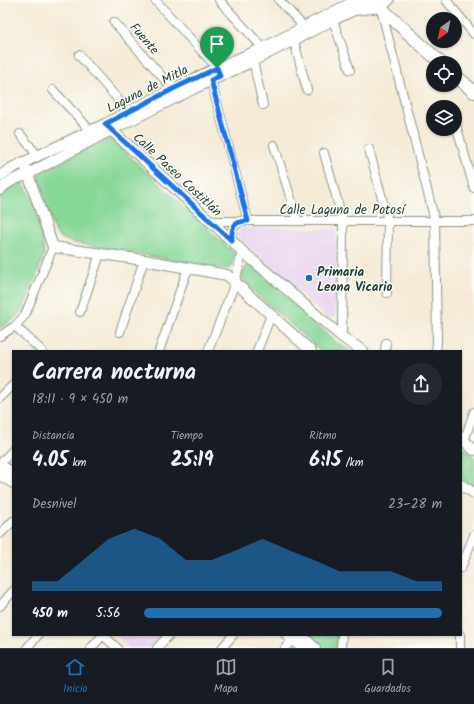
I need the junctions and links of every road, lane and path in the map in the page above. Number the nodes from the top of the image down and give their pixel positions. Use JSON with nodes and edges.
{"nodes":[{"id":1,"x":155,"y":0,"type":"edge"},
{"id":2,"x":219,"y":0,"type":"edge"},
{"id":3,"x":279,"y":0,"type":"edge"},
{"id":4,"x":446,"y":0,"type":"edge"},
{"id":5,"x":378,"y":2,"type":"edge"},
{"id":6,"x":349,"y":5,"type":"edge"},
{"id":7,"x":333,"y":20,"type":"junction"},
{"id":8,"x":114,"y":22,"type":"dead end"},
{"id":9,"x":304,"y":27,"type":"junction"},
{"id":10,"x":474,"y":34,"type":"edge"},
{"id":11,"x":294,"y":41,"type":"junction"},
{"id":12,"x":263,"y":48,"type":"junction"},
{"id":13,"x":79,"y":55,"type":"dead end"},
{"id":14,"x":434,"y":56,"type":"edge"},
{"id":15,"x":253,"y":61,"type":"junction"},
{"id":16,"x":350,"y":70,"type":"dead end"},
{"id":17,"x":214,"y":74,"type":"junction"},
{"id":18,"x":462,"y":82,"type":"edge"},
{"id":19,"x":173,"y":89,"type":"junction"},
{"id":20,"x":53,"y":90,"type":"dead end"},
{"id":21,"x":307,"y":90,"type":"dead end"},
{"id":22,"x":474,"y":92,"type":"edge"},
{"id":23,"x":263,"y":105,"type":"dead end"},
{"id":24,"x":129,"y":112,"type":"junction"},
{"id":25,"x":108,"y":127,"type":"junction"},
{"id":26,"x":90,"y":130,"type":"junction"},
{"id":27,"x":20,"y":134,"type":"dead end"},
{"id":28,"x":459,"y":136,"type":"edge"},
{"id":29,"x":274,"y":145,"type":"dead end"},
{"id":30,"x":369,"y":149,"type":"dead end"},
{"id":31,"x":324,"y":153,"type":"dead end"},
{"id":32,"x":38,"y":156,"type":"junction"},
{"id":33,"x":25,"y":163,"type":"junction"},
{"id":34,"x":28,"y":174,"type":"junction"},
{"id":35,"x":0,"y":176,"type":"edge"},
{"id":36,"x":474,"y":188,"type":"edge"},
{"id":37,"x":0,"y":190,"type":"edge"},
{"id":38,"x":210,"y":221,"type":"junction"},
{"id":39,"x":244,"y":221,"type":"junction"},
{"id":40,"x":298,"y":221,"type":"junction"},
{"id":41,"x":343,"y":221,"type":"junction"},
{"id":42,"x":388,"y":221,"type":"junction"},
{"id":43,"x":435,"y":221,"type":"junction"},
{"id":44,"x":474,"y":221,"type":"edge"},
{"id":45,"x":232,"y":241,"type":"junction"},
{"id":46,"x":53,"y":247,"type":"junction"},
{"id":47,"x":242,"y":251,"type":"junction"},
{"id":48,"x":100,"y":254,"type":"junction"},
{"id":49,"x":144,"y":260,"type":"junction"},
{"id":50,"x":188,"y":268,"type":"junction"},
{"id":51,"x":235,"y":283,"type":"junction"},
{"id":52,"x":387,"y":293,"type":"dead end"},
{"id":53,"x":80,"y":312,"type":"dead end"},
{"id":54,"x":271,"y":315,"type":"junction"},
{"id":55,"x":15,"y":326,"type":"junction"},
{"id":56,"x":120,"y":332,"type":"dead end"},
{"id":57,"x":0,"y":336,"type":"edge"},
{"id":58,"x":342,"y":337,"type":"junction"},
{"id":59,"x":41,"y":350,"type":"edge"},
{"id":60,"x":159,"y":350,"type":"edge"},
{"id":61,"x":208,"y":350,"type":"edge"},
{"id":62,"x":257,"y":350,"type":"edge"},
{"id":63,"x":308,"y":350,"type":"edge"},
{"id":64,"x":362,"y":350,"type":"edge"},
{"id":65,"x":436,"y":350,"type":"edge"},
{"id":66,"x":12,"y":386,"type":"edge"},
{"id":67,"x":0,"y":398,"type":"edge"},
{"id":68,"x":474,"y":412,"type":"edge"},
{"id":69,"x":462,"y":439,"type":"edge"},
{"id":70,"x":474,"y":450,"type":"edge"},
{"id":71,"x":12,"y":451,"type":"edge"},
{"id":72,"x":0,"y":465,"type":"edge"},
{"id":73,"x":12,"y":472,"type":"edge"},
{"id":74,"x":0,"y":475,"type":"edge"},
{"id":75,"x":12,"y":482,"type":"edge"},
{"id":76,"x":462,"y":486,"type":"edge"},
{"id":77,"x":474,"y":493,"type":"edge"},
{"id":78,"x":12,"y":521,"type":"edge"},
{"id":79,"x":0,"y":534,"type":"edge"},
{"id":80,"x":474,"y":535,"type":"edge"},
{"id":81,"x":462,"y":565,"type":"edge"},
{"id":82,"x":12,"y":592,"type":"edge"},
{"id":83,"x":0,"y":606,"type":"edge"},
{"id":84,"x":37,"y":636,"type":"edge"},
{"id":85,"x":102,"y":636,"type":"edge"},
{"id":86,"x":104,"y":636,"type":"edge"},
{"id":87,"x":168,"y":636,"type":"edge"},
{"id":88,"x":232,"y":636,"type":"edge"},
{"id":89,"x":342,"y":636,"type":"edge"},
{"id":90,"x":460,"y":636,"type":"edge"},
{"id":91,"x":293,"y":637,"type":"edge"},
{"id":92,"x":27,"y":648,"type":"edge"},
{"id":93,"x":91,"y":648,"type":"edge"},
{"id":94,"x":118,"y":648,"type":"edge"},
{"id":95,"x":157,"y":648,"type":"edge"},
{"id":96,"x":222,"y":648,"type":"edge"},
{"id":97,"x":285,"y":648,"type":"edge"},
{"id":98,"x":302,"y":648,"type":"edge"},
{"id":99,"x":315,"y":648,"type":"edge"},
{"id":100,"x":341,"y":648,"type":"edge"},
{"id":101,"x":460,"y":648,"type":"edge"}],
"edges":[{"from":1,"to":17,"type":"street"},
{"from":2,"to":12,"type":"street"},
{"from":3,"to":9,"type":"street"},
{"from":4,"to":10,"type":"street"},
{"from":5,"to":6,"type":"street","name":"Laguna de Mitla"},
{"from":5,"to":14,"type":"main road"},
{"from":5,"to":43,"type":"street"},
{"from":6,"to":7,"type":"street","name":"Laguna de Mitla"},
{"from":6,"to":9,"type":"street","name":"Laguna de Mitla"},
{"from":7,"to":11,"type":"street","name":"Laguna de Mitla"},
{"from":7,"to":16,"type":"street"},
{"from":8,"to":19,"type":"street","name":"Fuente"},
{"from":9,"to":12,"type":"street","name":"Laguna de Mitla"},
{"from":11,"to":15,"type":"street","name":"Laguna de Mitla"},
{"from":11,"to":21,"type":"street"},
{"from":12,"to":17,"type":"street","name":"Laguna de Mitla"},
{"from":13,"to":24,"type":"street"},
{"from":15,"to":17,"type":"street","name":"Laguna de Mitla"},
{"from":15,"to":23,"type":"street"},
{"from":17,"to":19,"type":"street","name":"Laguna de Mitla"},
{"from":17,"to":25,"type":"street","name":"Laguna de Mitla"},
{"from":17,"to":39,"type":"street"},
{"from":18,"to":22,"type":"main road"},
{"from":19,"to":24,"type":"street","name":"Laguna de Mitla"},
{"from":20,"to":26,"type":"street"},
{"from":24,"to":25,"type":"street","name":"Laguna de Mitla"},
{"from":25,"to":26,"type":"street","name":"Laguna de Mitla"},
{"from":25,"to":34,"type":"street","name":"Laguna de Mitla"},
{"from":25,"to":38,"type":"street","name":"Calle Paseo Costitlán"},
{"from":26,"to":32,"type":"street","name":"Laguna de Mitla"},
{"from":27,"to":32,"type":"street"},
{"from":28,"to":36,"type":"street"},
{"from":29,"to":40,"type":"street"},
{"from":30,"to":42,"type":"street"},
{"from":31,"to":41,"type":"street"},
{"from":32,"to":33,"type":"street","name":"Laguna de Mitla"},
{"from":33,"to":34,"type":"street"},
{"from":33,"to":35,"type":"street","name":"Laguna de Mitla"},
{"from":34,"to":37,"type":"street","name":"Laguna de Mitla"},
{"from":34,"to":46,"type":"street"},
{"from":38,"to":39,"type":"street","name":"Calle Laguna de Potosí"},
{"from":38,"to":45,"type":"street","name":"Calle Paseo Costitlán"},
{"from":39,"to":40,"type":"street","name":"Calle Laguna de Potosí"},
{"from":39,"to":45,"type":"street"},
{"from":40,"to":41,"type":"street","name":"Calle Laguna de Potosí"},
{"from":41,"to":42,"type":"street","name":"Calle Laguna de Potosí"},
{"from":41,"to":58,"type":"street"},
{"from":42,"to":43,"type":"street","name":"Calle Laguna de Potosí"},
{"from":42,"to":52,"type":"street"},
{"from":43,"to":44,"type":"street","name":"Calle Laguna de Potosí"},
{"from":43,"to":65,"type":"street"},
{"from":45,"to":47,"type":"street","name":"Calle Paseo Costitlán"},
{"from":46,"to":48,"type":"street"},
{"from":46,"to":55,"type":"street"},
{"from":47,"to":51,"type":"street"},
{"from":47,"to":58,"type":"street","name":"Calle Paseo Costitlán"},
{"from":48,"to":49,"type":"street"},
{"from":48,"to":53,"type":"street"},
{"from":49,"to":50,"type":"street"},
{"from":49,"to":56,"type":"street"},
{"from":50,"to":51,"type":"street"},
{"from":50,"to":60,"type":"street"},
{"from":51,"to":54,"type":"street"},
{"from":51,"to":61,"type":"street"},
{"from":54,"to":62,"type":"street"},
{"from":54,"to":63,"type":"street"},
{"from":55,"to":57,"type":"street"},
{"from":55,"to":59,"type":"street"},
{"from":58,"to":64,"type":"street","name":"Calle Paseo Costitlán"},
{"from":66,"to":67,"type":"street"},
{"from":68,"to":69,"type":"street"},
{"from":69,"to":70,"type":"street"},
{"from":71,"to":72,"type":"street"},
{"from":72,"to":73,"type":"street"},
{"from":74,"to":75,"type":"street"},
{"from":76,"to":77,"type":"street"},
{"from":78,"to":79,"type":"street"},
{"from":80,"to":81,"type":"street"},
{"from":82,"to":83,"type":"street"},
{"from":84,"to":92,"type":"street"},
{"from":85,"to":93,"type":"street"},
{"from":86,"to":94,"type":"street"},
{"from":87,"to":95,"type":"street"},
{"from":88,"to":96,"type":"street"},
{"from":89,"to":100,"type":"street"},
{"from":90,"to":101,"type":"street"},
{"from":91,"to":97,"type":"street"},
{"from":91,"to":98,"type":"street"},
{"from":91,"to":99,"type":"street"}]}
